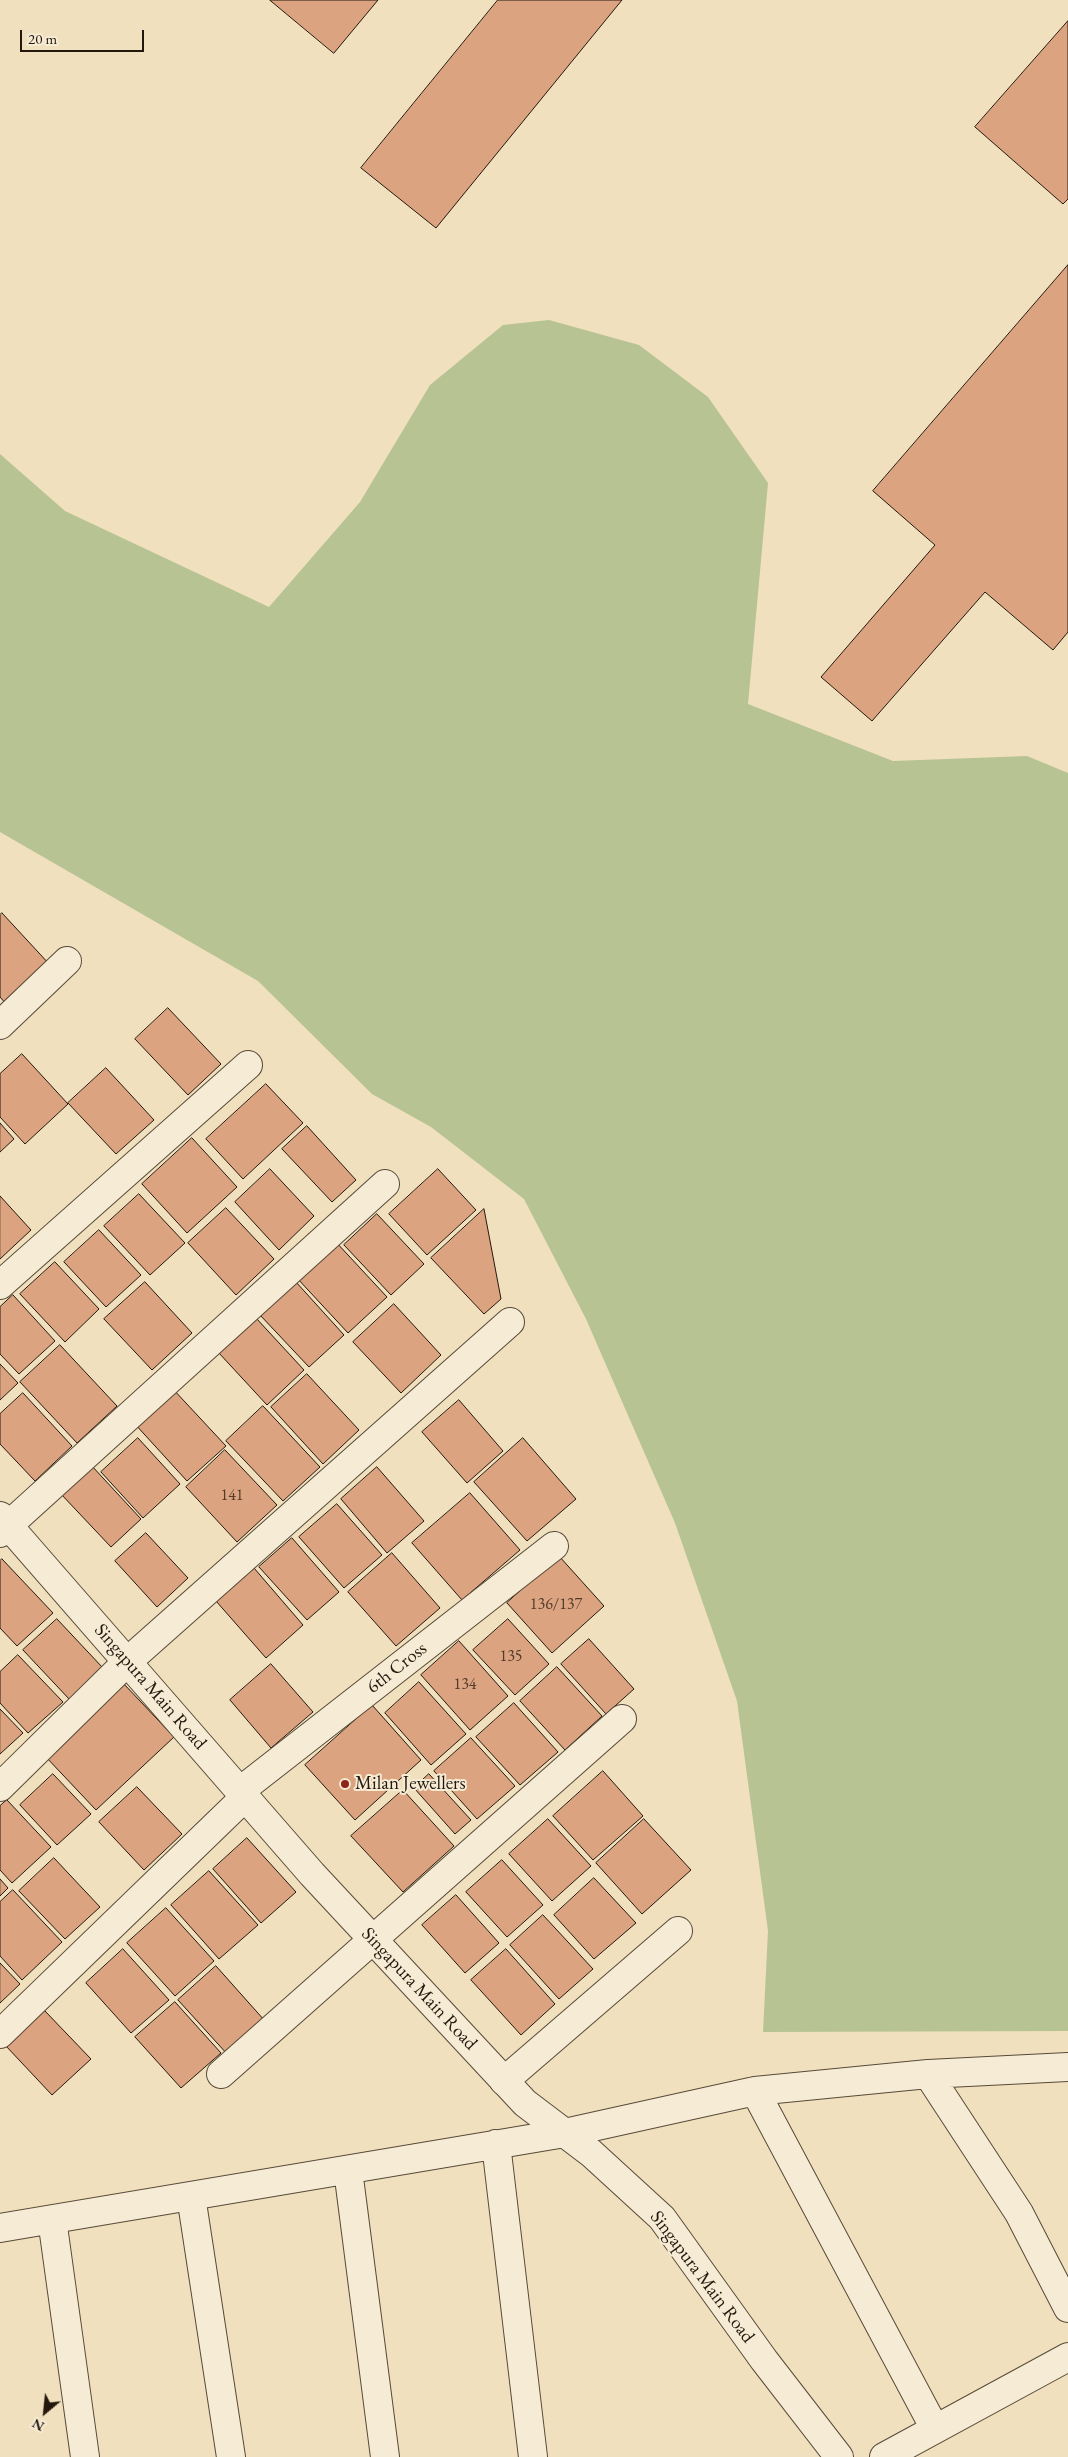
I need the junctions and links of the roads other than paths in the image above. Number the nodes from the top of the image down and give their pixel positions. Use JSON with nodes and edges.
{"nodes":[{"id":1,"x":67,"y":961,"type":"dead end"},
{"id":2,"x":0,"y":1025,"type":"edge"},
{"id":3,"x":248,"y":1065,"type":"dead end"},
{"id":4,"x":385,"y":1184,"type":"dead end"},
{"id":5,"x":0,"y":1285,"type":"edge"},
{"id":6,"x":510,"y":1322,"type":"dead end"},
{"id":7,"x":3,"y":1525,"type":"edge"},
{"id":8,"x":554,"y":1546,"type":"dead end"},
{"id":9,"x":128,"y":1661,"type":"junction"},
{"id":10,"x":622,"y":1719,"type":"dead end"},
{"id":11,"x":0,"y":1787,"type":"edge"},
{"id":12,"x":242,"y":1794,"type":"junction"},
{"id":13,"x":678,"y":1931,"type":"dead end"},
{"id":14,"x":372,"y":1938,"type":"junction"},
{"id":15,"x":0,"y":2034,"type":"edge"},
{"id":16,"x":1068,"y":2067,"type":"edge"},
{"id":17,"x":221,"y":2074,"type":"dead end"},
{"id":18,"x":928,"y":2074,"type":"junction"},
{"id":19,"x":504,"y":2080,"type":"junction"},
{"id":20,"x":755,"y":2091,"type":"junction"},
{"id":21,"x":565,"y":2133,"type":"junction"},
{"id":22,"x":496,"y":2144,"type":"junction"},
{"id":23,"x":348,"y":2170,"type":"junction"},
{"id":24,"x":191,"y":2196,"type":"junction"},
{"id":25,"x":52,"y":2219,"type":"junction"},
{"id":26,"x":0,"y":2228,"type":"edge"},
{"id":27,"x":1068,"y":2308,"type":"edge"},
{"id":28,"x":1068,"y":2357,"type":"edge"},
{"id":29,"x":935,"y":2429,"type":"junction"},
{"id":30,"x":85,"y":2457,"type":"edge"},
{"id":31,"x":232,"y":2457,"type":"edge"},
{"id":32,"x":385,"y":2457,"type":"edge"},
{"id":33,"x":533,"y":2457,"type":"edge"},
{"id":34,"x":839,"y":2457,"type":"edge"},
{"id":35,"x":884,"y":2457,"type":"edge"}],
"edges":[{"from":1,"to":2,"type":"street"},
{"from":3,"to":5,"type":"street"},
{"from":4,"to":7,"type":"street"},
{"from":6,"to":9,"type":"street"},
{"from":7,"to":9,"type":"street","name":"Singapura Main Road"},
{"from":8,"to":12,"type":"street","name":"6th Cross"},
{"from":9,"to":11,"type":"street"},
{"from":9,"to":12,"type":"street","name":"Singapura Main Road"},
{"from":10,"to":14,"type":"street"},
{"from":12,"to":14,"type":"street","name":"Singapura Main Road"},
{"from":12,"to":15,"type":"street","name":"6th Cross"},
{"from":13,"to":19,"type":"street"},
{"from":14,"to":17,"type":"street"},
{"from":14,"to":19,"type":"street","name":"Singapura Main Road"},
{"from":16,"to":18,"type":"street"},
{"from":18,"to":20,"type":"street"},
{"from":18,"to":27,"type":"street"},
{"from":19,"to":21,"type":"street","name":"Singapura Main Road"},
{"from":20,"to":21,"type":"street"},
{"from":20,"to":29,"type":"street"},
{"from":21,"to":22,"type":"street"},
{"from":21,"to":34,"type":"street","name":"Singapura Main Road"},
{"from":22,"to":23,"type":"street"},
{"from":22,"to":33,"type":"street"},
{"from":23,"to":24,"type":"street"},
{"from":23,"to":32,"type":"street"},
{"from":24,"to":25,"type":"street"},
{"from":24,"to":31,"type":"street"},
{"from":25,"to":26,"type":"street"},
{"from":25,"to":30,"type":"street"},
{"from":28,"to":29,"type":"street"},
{"from":29,"to":35,"type":"street"}]}
